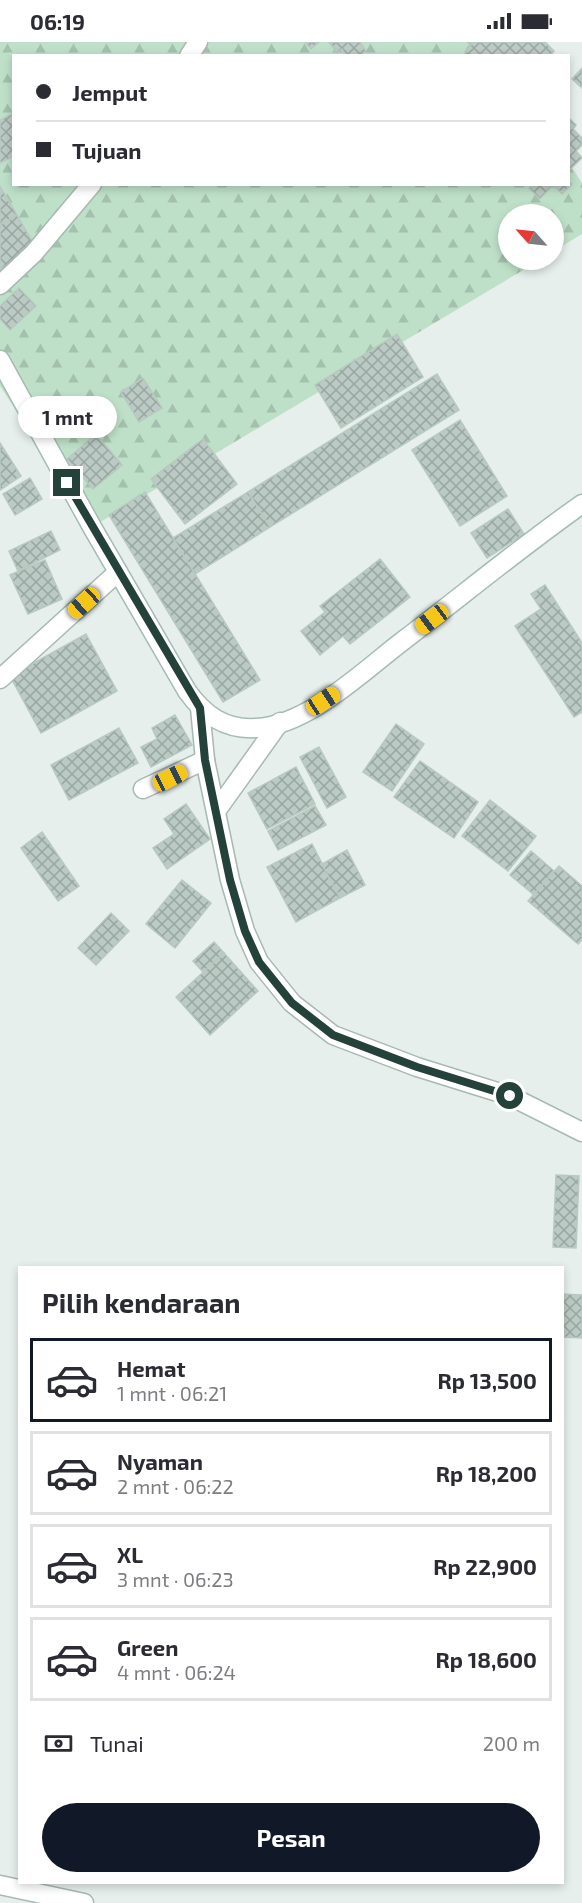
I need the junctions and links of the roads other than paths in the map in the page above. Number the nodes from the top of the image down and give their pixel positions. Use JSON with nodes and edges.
{"nodes":[{"id":1,"x":90,"y":186,"type":"edge"},
{"id":2,"x":0,"y":285,"type":"edge"},
{"id":3,"x":0,"y":360,"type":"edge"},
{"id":4,"x":582,"y":504,"type":"edge"},
{"id":5,"x":118,"y":573,"type":"junction"},
{"id":6,"x":0,"y":679,"type":"edge"},
{"id":7,"x":200,"y":708,"type":"junction"},
{"id":8,"x":280,"y":722,"type":"junction"},
{"id":9,"x":205,"y":760,"type":"junction"},
{"id":10,"x":143,"y":789,"type":"dead end"},
{"id":11,"x":217,"y":810,"type":"junction"},
{"id":12,"x":582,"y":1132,"type":"edge"},
{"id":13,"x":0,"y":1885,"type":"edge"},
{"id":14,"x":84,"y":1903,"type":"edge"}],
"edges":[{"from":1,"to":2,"type":"street"},
{"from":3,"to":5,"type":"street"},
{"from":4,"to":8,"type":"street"},
{"from":5,"to":6,"type":"street"},
{"from":5,"to":7,"type":"street"},
{"from":7,"to":8,"type":"street"},
{"from":7,"to":9,"type":"street"},
{"from":8,"to":11,"type":"street"},
{"from":9,"to":10,"type":"street"},
{"from":9,"to":11,"type":"street"},
{"from":11,"to":12,"type":"street"},
{"from":13,"to":14,"type":"street"}]}
